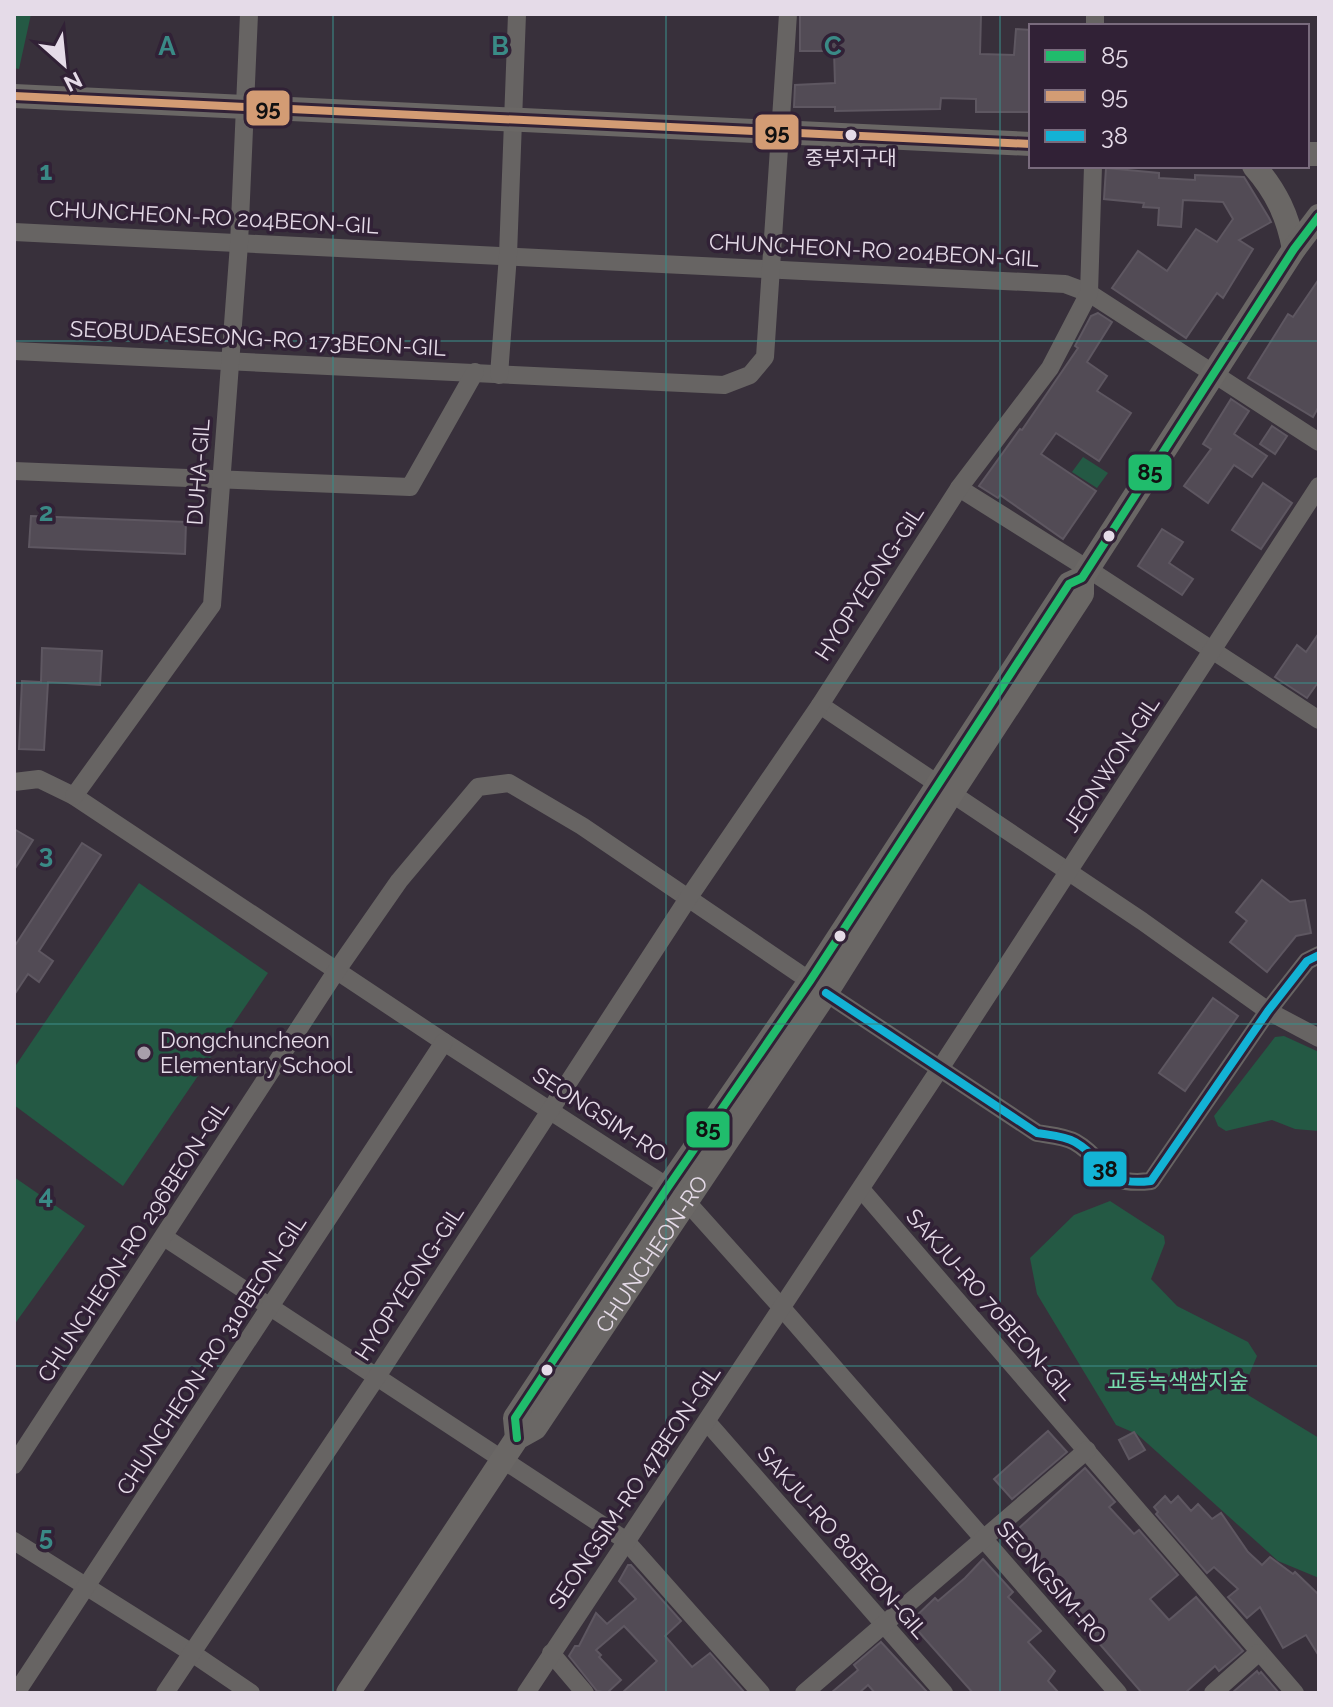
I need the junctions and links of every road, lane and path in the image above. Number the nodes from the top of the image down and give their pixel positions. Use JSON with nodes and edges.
{"nodes":[{"id":1,"x":249,"y":14,"type":"edge"},
{"id":2,"x":517,"y":14,"type":"edge"},
{"id":3,"x":788,"y":14,"type":"edge"},
{"id":4,"x":14,"y":96,"type":"edge"},
{"id":5,"x":245,"y":108,"type":"junction"},
{"id":6,"x":513,"y":118,"type":"junction"},
{"id":7,"x":780,"y":133,"type":"junction"},
{"id":8,"x":1029,"y":144,"type":"edge"},
{"id":9,"x":1093,"y":168,"type":"edge"},
{"id":10,"x":1256,"y":168,"type":"edge"},
{"id":11,"x":1319,"y":216,"type":"edge"},
{"id":12,"x":14,"y":232,"type":"edge"},
{"id":13,"x":239,"y":244,"type":"junction"},
{"id":14,"x":1294,"y":249,"type":"junction"},
{"id":15,"x":508,"y":255,"type":"junction"},
{"id":16,"x":771,"y":268,"type":"junction"},
{"id":17,"x":1089,"y":293,"type":"junction"},
{"id":18,"x":14,"y":351,"type":"edge"},
{"id":19,"x":229,"y":360,"type":"junction"},
{"id":20,"x":475,"y":372,"type":"junction"},
{"id":21,"x":1214,"y":372,"type":"junction"},
{"id":22,"x":499,"y":375,"type":"junction"},
{"id":23,"x":1319,"y":442,"type":"edge"},
{"id":24,"x":14,"y":471,"type":"edge"},
{"id":25,"x":222,"y":480,"type":"junction"},
{"id":26,"x":1319,"y":486,"type":"edge"},
{"id":27,"x":959,"y":488,"type":"junction"},
{"id":28,"x":1085,"y":573,"type":"junction"},
{"id":29,"x":1214,"y":651,"type":"junction"},
{"id":30,"x":820,"y":705,"type":"junction"},
{"id":31,"x":1319,"y":720,"type":"edge"},
{"id":32,"x":14,"y":782,"type":"edge"},
{"id":33,"x":944,"y":789,"type":"junction"},
{"id":34,"x":74,"y":796,"type":"junction"},
{"id":35,"x":1069,"y":872,"type":"junction"},
{"id":36,"x":689,"y":897,"type":"junction"},
{"id":37,"x":1319,"y":955,"type":"edge"},
{"id":38,"x":337,"y":970,"type":"junction"},
{"id":39,"x":818,"y":987,"type":"junction"},
{"id":40,"x":1268,"y":1011,"type":"junction"},
{"id":41,"x":1319,"y":1038,"type":"edge"},
{"id":42,"x":444,"y":1042,"type":"junction"},
{"id":43,"x":941,"y":1067,"type":"junction"},
{"id":44,"x":550,"y":1110,"type":"junction"},
{"id":45,"x":861,"y":1189,"type":"junction"},
{"id":46,"x":677,"y":1194,"type":"junction"},
{"id":47,"x":164,"y":1237,"type":"junction"},
{"id":48,"x":271,"y":1307,"type":"junction"},
{"id":49,"x":782,"y":1308,"type":"junction"},
{"id":50,"x":376,"y":1378,"type":"junction"},
{"id":51,"x":707,"y":1422,"type":"junction"},
{"id":52,"x":1087,"y":1450,"type":"junction"},
{"id":53,"x":502,"y":1461,"type":"junction"},
{"id":54,"x":14,"y":1465,"type":"edge"},
{"id":55,"x":982,"y":1539,"type":"junction"},
{"id":56,"x":625,"y":1540,"type":"junction"},
{"id":57,"x":14,"y":1541,"type":"edge"},
{"id":58,"x":86,"y":1587,"type":"junction"},
{"id":59,"x":883,"y":1623,"type":"junction"},
{"id":60,"x":192,"y":1653,"type":"junction"},
{"id":61,"x":551,"y":1653,"type":"junction"},
{"id":62,"x":1258,"y":1653,"type":"junction"},
{"id":63,"x":16,"y":1693,"type":"edge"},
{"id":64,"x":165,"y":1693,"type":"edge"},
{"id":65,"x":251,"y":1693,"type":"edge"},
{"id":66,"x":348,"y":1693,"type":"edge"},
{"id":67,"x":526,"y":1693,"type":"edge"},
{"id":68,"x":585,"y":1693,"type":"edge"},
{"id":69,"x":761,"y":1693,"type":"edge"},
{"id":70,"x":804,"y":1693,"type":"edge"},
{"id":71,"x":944,"y":1693,"type":"edge"},
{"id":72,"x":1118,"y":1693,"type":"edge"},
{"id":73,"x":1213,"y":1693,"type":"edge"},
{"id":74,"x":1295,"y":1693,"type":"edge"}],
"edges":[{"from":1,"to":5,"type":"street","name":"DUHA-GIL"},
{"from":2,"to":6,"type":"street"},
{"from":3,"to":7,"type":"street","name":"SEOBUDAESEONG-RO 173BEON-GIL"},
{"from":4,"to":5,"type":"street"},
{"from":5,"to":6,"type":"street"},
{"from":5,"to":13,"type":"street","name":"DUHA-GIL"},
{"from":6,"to":7,"type":"street"},
{"from":6,"to":15,"type":"street"},
{"from":7,"to":8,"type":"street"},
{"from":7,"to":16,"type":"street","name":"SEOBUDAESEONG-RO 173BEON-GIL"},
{"from":9,"to":17,"type":"street","name":"HYOPYEONG-GIL"},
{"from":10,"to":14,"type":"street"},
{"from":11,"to":14,"type":"street","name":"CHUNCHEON-RO"},
{"from":12,"to":13,"type":"street","name":"CHUNCHEON-RO 204BEON-GIL"},
{"from":13,"to":15,"type":"street","name":"CHUNCHEON-RO 204BEON-GIL"},
{"from":13,"to":19,"type":"street","name":"DUHA-GIL"},
{"from":14,"to":21,"type":"street","name":"CHUNCHEON-RO"},
{"from":15,"to":16,"type":"street","name":"CHUNCHEON-RO 204BEON-GIL"},
{"from":15,"to":22,"type":"street"},
{"from":16,"to":17,"type":"street","name":"CHUNCHEON-RO 204BEON-GIL"},
{"from":16,"to":22,"type":"street","name":"SEOBUDAESEONG-RO 173BEON-GIL"},
{"from":17,"to":21,"type":"street","name":"CHUNCHEON-RO 204BEON-GIL"},
{"from":17,"to":27,"type":"street","name":"HYOPYEONG-GIL"},
{"from":18,"to":19,"type":"street","name":"SEOBUDAESEONG-RO 173BEON-GIL"},
{"from":19,"to":20,"type":"street","name":"SEOBUDAESEONG-RO 173BEON-GIL"},
{"from":19,"to":25,"type":"street","name":"DUHA-GIL"},
{"from":20,"to":22,"type":"street","name":"SEOBUDAESEONG-RO 173BEON-GIL"},
{"from":20,"to":25,"type":"street"},
{"from":21,"to":23,"type":"street","name":"CHUNCHEON-RO 204BEON-GIL"},
{"from":21,"to":28,"type":"street","name":"CHUNCHEON-RO"},
{"from":24,"to":25,"type":"street"},
{"from":25,"to":34,"type":"street","name":"DUHA-GIL"},
{"from":26,"to":29,"type":"street","name":"JEONWON-GIL"},
{"from":27,"to":28,"type":"street"},
{"from":27,"to":30,"type":"street","name":"HYOPYEONG-GIL"},
{"from":28,"to":29,"type":"street"},
{"from":28,"to":33,"type":"street","name":"CHUNCHEON-RO"},
{"from":29,"to":31,"type":"street"},
{"from":29,"to":35,"type":"street","name":"JEONWON-GIL"},
{"from":30,"to":33,"type":"street"},
{"from":30,"to":36,"type":"street","name":"HYOPYEONG-GIL"},
{"from":32,"to":34,"type":"street","name":"SEONGSIM-RO"},
{"from":33,"to":35,"type":"street"},
{"from":33,"to":39,"type":"street","name":"CHUNCHEON-RO"},
{"from":34,"to":38,"type":"street","name":"SEONGSIM-RO"},
{"from":35,"to":40,"type":"street"},
{"from":35,"to":43,"type":"street","name":"JEONWON-GIL"},
{"from":36,"to":38,"type":"street","name":"CHUNCHEON-RO 296BEON-GIL"},
{"from":36,"to":39,"type":"street"},
{"from":36,"to":44,"type":"street","name":"HYOPYEONG-GIL"},
{"from":37,"to":40,"type":"street"},
{"from":38,"to":42,"type":"street","name":"SEONGSIM-RO"},
{"from":38,"to":47,"type":"street","name":"CHUNCHEON-RO 296BEON-GIL"},
{"from":39,"to":43,"type":"street"},
{"from":39,"to":46,"type":"street","name":"CHUNCHEON-RO"},
{"from":40,"to":41,"type":"street"},
{"from":40,"to":43,"type":"street"},
{"from":42,"to":44,"type":"street","name":"SEONGSIM-RO"},
{"from":42,"to":48,"type":"street","name":"CHUNCHEON-RO 310BEON-GIL"},
{"from":43,"to":45,"type":"street","name":"JEONWON-GIL"},
{"from":44,"to":46,"type":"street","name":"SEONGSIM-RO"},
{"from":44,"to":50,"type":"street","name":"HYOPYEONG-GIL"},
{"from":45,"to":49,"type":"street","name":"JEONWON-GIL"},
{"from":45,"to":52,"type":"street","name":"SAKJU-RO 70BEON-GIL"},
{"from":46,"to":49,"type":"street","name":"SEONGSIM-RO"},
{"from":46,"to":53,"type":"street","name":"CHUNCHEON-RO"},
{"from":47,"to":48,"type":"street"},
{"from":47,"to":54,"type":"street","name":"CHUNCHEON-RO 296BEON-GIL"},
{"from":48,"to":50,"type":"street"},
{"from":48,"to":58,"type":"street","name":"CHUNCHEON-RO 310BEON-GIL"},
{"from":49,"to":51,"type":"street","name":"SEONGSIM-RO 47BEON-GIL"},
{"from":49,"to":55,"type":"street","name":"SEONGSIM-RO"},
{"from":50,"to":53,"type":"street"},
{"from":50,"to":60,"type":"street","name":"HYOPYEONG-GIL"},
{"from":51,"to":56,"type":"street","name":"SEONGSIM-RO 47BEON-GIL"},
{"from":51,"to":59,"type":"street","name":"SAKJU-RO 80BEON-GIL"},
{"from":52,"to":55,"type":"street"},
{"from":52,"to":62,"type":"street","name":"SAKJU-RO 70BEON-GIL"},
{"from":53,"to":56,"type":"street"},
{"from":53,"to":66,"type":"street","name":"CHUNCHEON-RO"},
{"from":55,"to":59,"type":"street"},
{"from":55,"to":72,"type":"street","name":"SEONGSIM-RO"},
{"from":56,"to":61,"type":"street","name":"SEONGSIM-RO 47BEON-GIL"},
{"from":56,"to":69,"type":"street"},
{"from":57,"to":58,"type":"street"},
{"from":58,"to":60,"type":"street"},
{"from":58,"to":63,"type":"street","name":"CHUNCHEON-RO 310BEON-GIL"},
{"from":59,"to":70,"type":"street"},
{"from":59,"to":71,"type":"street","name":"SAKJU-RO 80BEON-GIL"},
{"from":60,"to":64,"type":"street","name":"HYOPYEONG-GIL"},
{"from":60,"to":65,"type":"street"},
{"from":61,"to":67,"type":"street","name":"SEONGSIM-RO 47BEON-GIL"},
{"from":61,"to":68,"type":"street"},
{"from":62,"to":73,"type":"street"},
{"from":62,"to":74,"type":"street","name":"SAKJU-RO 70BEON-GIL"}]}
